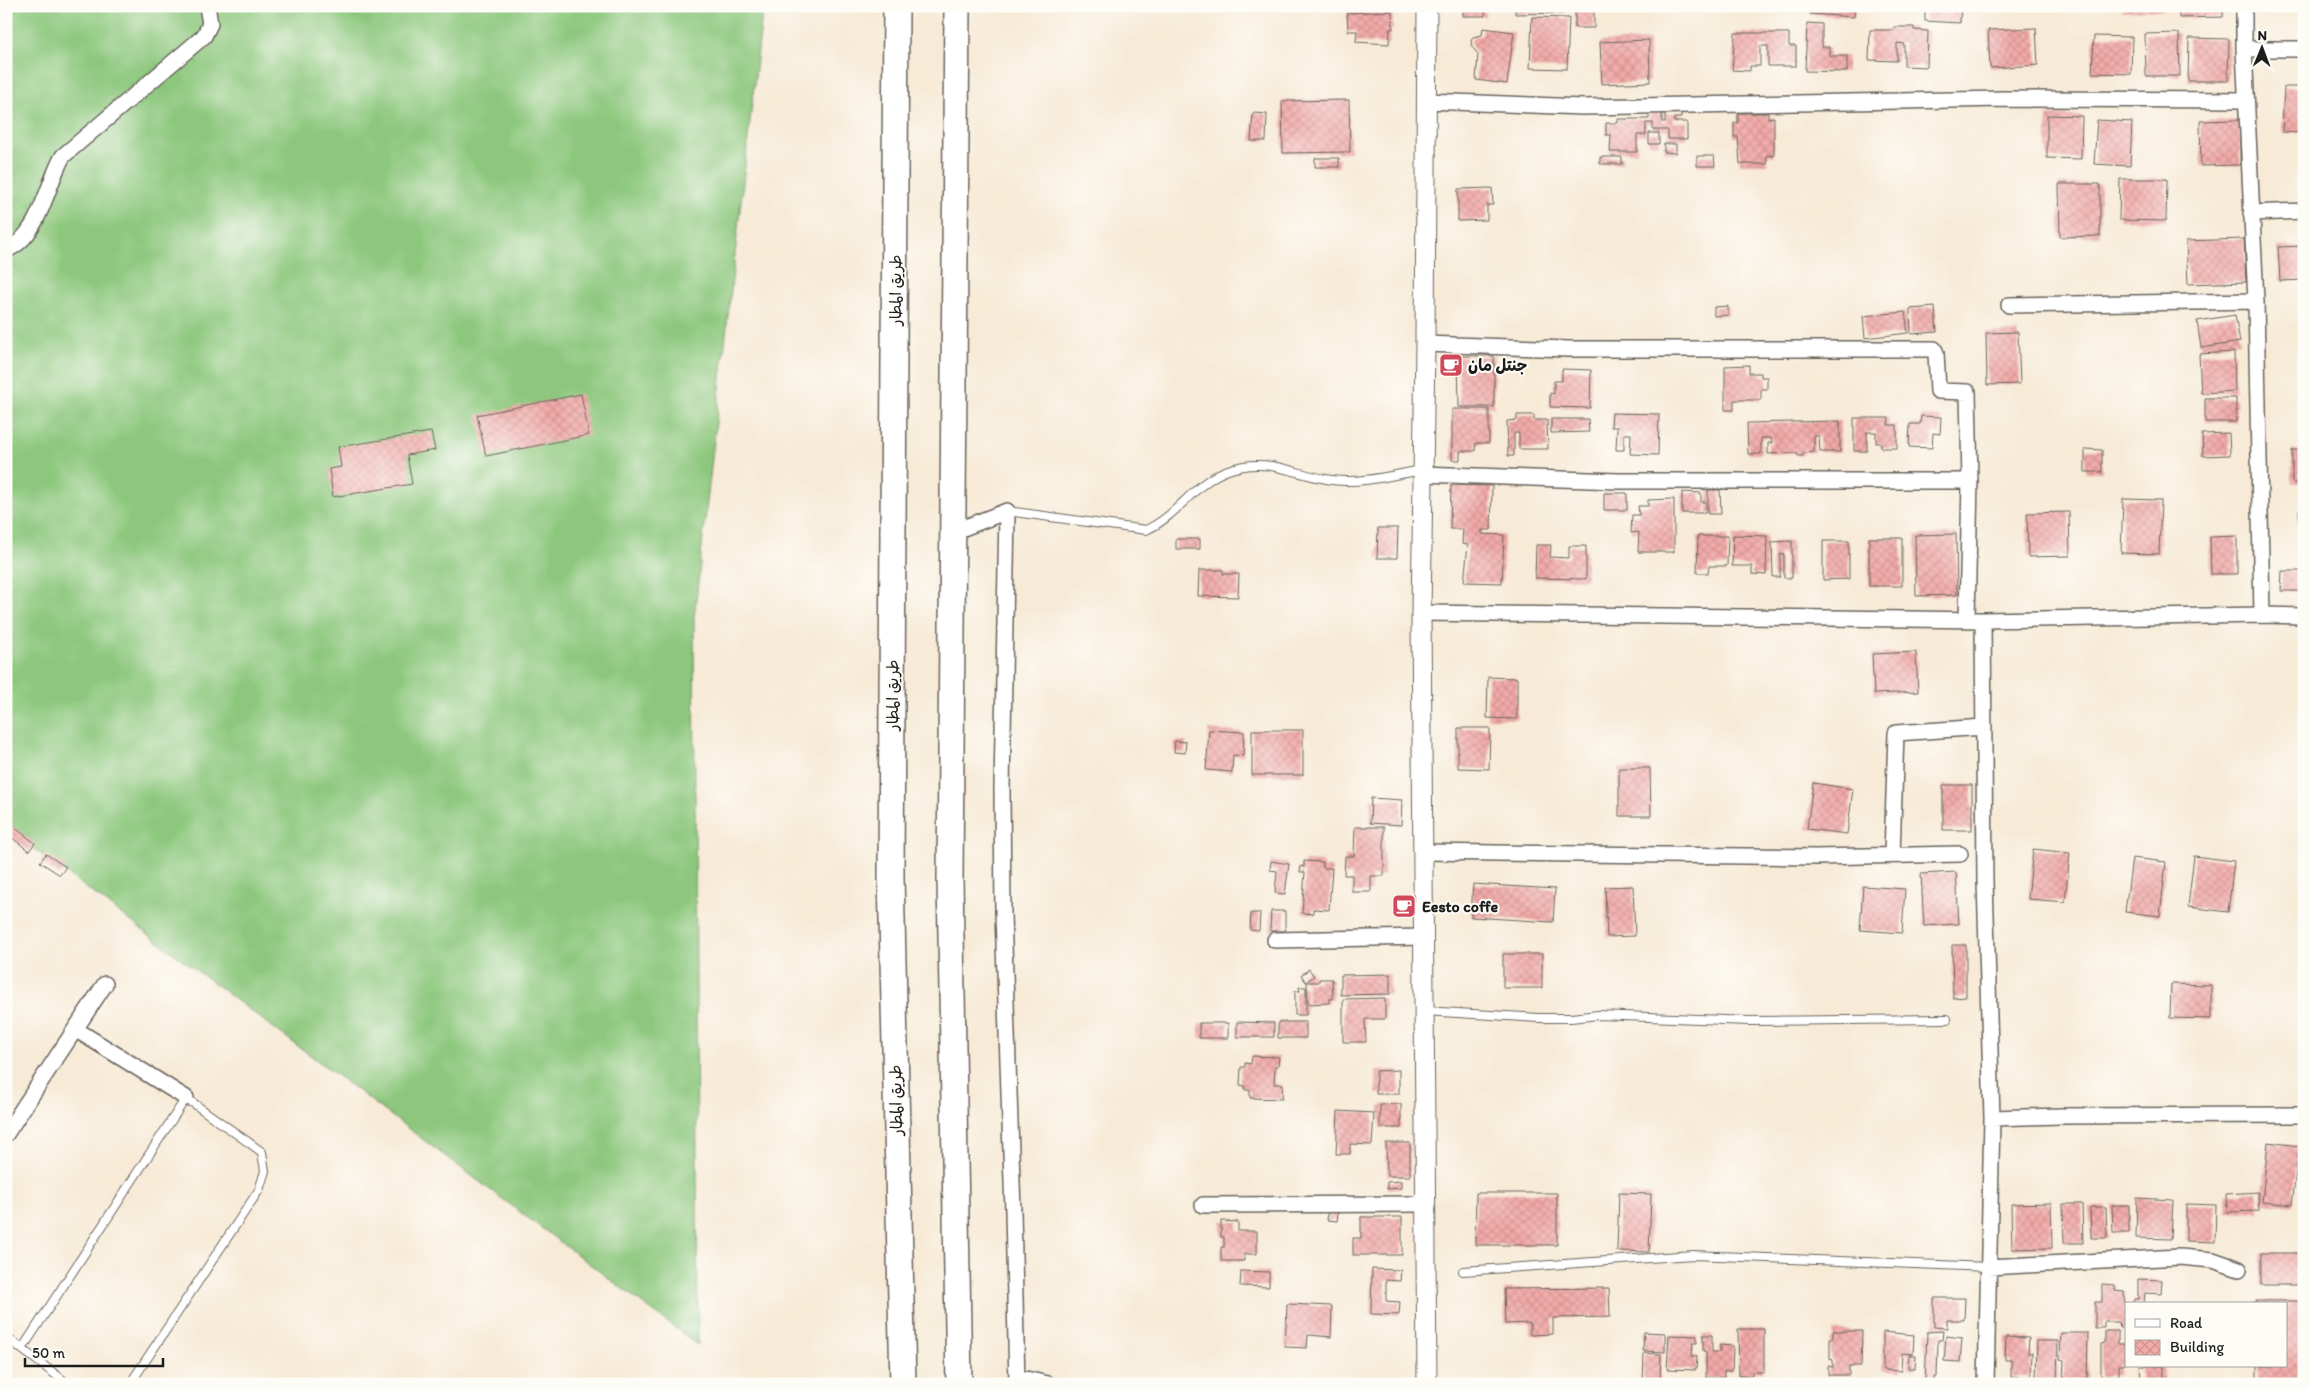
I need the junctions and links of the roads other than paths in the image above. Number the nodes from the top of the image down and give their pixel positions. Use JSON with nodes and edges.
{"nodes":[{"id":1,"x":207,"y":6,"type":"edge"},
{"id":2,"x":896,"y":6,"type":"edge"},
{"id":3,"x":957,"y":6,"type":"edge"},
{"id":4,"x":1427,"y":6,"type":"edge"},
{"id":5,"x":2244,"y":6,"type":"edge"},
{"id":6,"x":2304,"y":49,"type":"edge"},
{"id":7,"x":2244,"y":50,"type":"junction"},
{"id":8,"x":2246,"y":100,"type":"junction"},
{"id":9,"x":1426,"y":101,"type":"junction"},
{"id":10,"x":2304,"y":211,"type":"edge"},
{"id":11,"x":2252,"y":213,"type":"junction"},
{"id":12,"x":6,"y":250,"type":"edge"},
{"id":13,"x":2256,"y":301,"type":"junction"},
{"id":14,"x":2009,"y":305,"type":"dead end"},
{"id":15,"x":1425,"y":344,"type":"junction"},
{"id":16,"x":1422,"y":472,"type":"junction"},
{"id":17,"x":1970,"y":481,"type":"junction"},
{"id":18,"x":1007,"y":511,"type":"junction"},
{"id":19,"x":952,"y":532,"type":"junction"},
{"id":20,"x":1421,"y":613,"type":"junction"},
{"id":21,"x":2262,"y":615,"type":"junction"},
{"id":22,"x":2304,"y":616,"type":"edge"},
{"id":23,"x":1967,"y":619,"type":"junction"},
{"id":24,"x":1983,"y":620,"type":"junction"},
{"id":25,"x":1984,"y":727,"type":"junction"},
{"id":26,"x":1422,"y":852,"type":"junction"},
{"id":27,"x":1960,"y":854,"type":"dead end"},
{"id":28,"x":1892,"y":855,"type":"junction"},
{"id":29,"x":1423,"y":937,"type":"junction"},
{"id":30,"x":1275,"y":940,"type":"dead end"},
{"id":31,"x":105,"y":984,"type":"dead end"},
{"id":32,"x":1424,"y":1011,"type":"junction"},
{"id":33,"x":1947,"y":1019,"type":"dead end"},
{"id":34,"x":76,"y":1029,"type":"junction"},
{"id":35,"x":186,"y":1098,"type":"junction"},
{"id":36,"x":2304,"y":1115,"type":"edge"},
{"id":37,"x":1992,"y":1118,"type":"junction"},
{"id":38,"x":6,"y":1134,"type":"edge"},
{"id":39,"x":1425,"y":1204,"type":"junction"},
{"id":40,"x":1202,"y":1205,"type":"dead end"},
{"id":41,"x":1988,"y":1267,"type":"junction"},
{"id":42,"x":2239,"y":1270,"type":"dead end"},
{"id":43,"x":1463,"y":1271,"type":"dead end"},
{"id":44,"x":6,"y":1337,"type":"edge"},
{"id":45,"x":22,"y":1349,"type":"junction"},
{"id":46,"x":1017,"y":1380,"type":"edge"},
{"id":47,"x":68,"y":1384,"type":"edge"},
{"id":48,"x":130,"y":1384,"type":"edge"},
{"id":49,"x":903,"y":1384,"type":"edge"},
{"id":50,"x":959,"y":1384,"type":"edge"},
{"id":51,"x":1048,"y":1384,"type":"edge"},
{"id":52,"x":1427,"y":1384,"type":"edge"},
{"id":53,"x":1986,"y":1384,"type":"edge"}],
"edges":[{"from":1,"to":12,"type":"street"},
{"from":2,"to":49,"type":"highway","name":"طريق المطار"},
{"from":3,"to":19,"type":"highway"},
{"from":4,"to":9,"type":"street"},
{"from":5,"to":7,"type":"street"},
{"from":6,"to":7,"type":"street"},
{"from":7,"to":8,"type":"street"},
{"from":8,"to":9,"type":"street"},
{"from":8,"to":11,"type":"street"},
{"from":9,"to":15,"type":"street"},
{"from":10,"to":11,"type":"street"},
{"from":11,"to":13,"type":"street"},
{"from":13,"to":14,"type":"street"},
{"from":13,"to":21,"type":"street"},
{"from":15,"to":16,"type":"street"},
{"from":15,"to":17,"type":"street"},
{"from":16,"to":17,"type":"street"},
{"from":16,"to":18,"type":"lane"},
{"from":16,"to":20,"type":"street"},
{"from":17,"to":23,"type":"street"},
{"from":18,"to":19,"type":"street"},
{"from":18,"to":46,"type":"street"},
{"from":19,"to":50,"type":"highway"},
{"from":20,"to":23,"type":"street"},
{"from":20,"to":26,"type":"street"},
{"from":21,"to":22,"type":"street"},
{"from":21,"to":24,"type":"street"},
{"from":23,"to":24,"type":"street"},
{"from":24,"to":25,"type":"street"},
{"from":25,"to":28,"type":"street"},
{"from":25,"to":37,"type":"street"},
{"from":26,"to":28,"type":"street"},
{"from":26,"to":29,"type":"street"},
{"from":27,"to":28,"type":"street"},
{"from":29,"to":30,"type":"street"},
{"from":29,"to":32,"type":"street"},
{"from":31,"to":34,"type":"street"},
{"from":32,"to":33,"type":"lane"},
{"from":32,"to":39,"type":"street"},
{"from":34,"to":35,"type":"street"},
{"from":34,"to":38,"type":"street"},
{"from":35,"to":45,"type":"lane"},
{"from":35,"to":48,"type":"lane"},
{"from":36,"to":37,"type":"street"},
{"from":37,"to":41,"type":"street"},
{"from":39,"to":40,"type":"street"},
{"from":39,"to":52,"type":"street"},
{"from":41,"to":42,"type":"street"},
{"from":41,"to":43,"type":"lane"},
{"from":41,"to":53,"type":"street"},
{"from":44,"to":45,"type":"lane"},
{"from":45,"to":47,"type":"lane"},
{"from":46,"to":51,"type":"street"}]}
